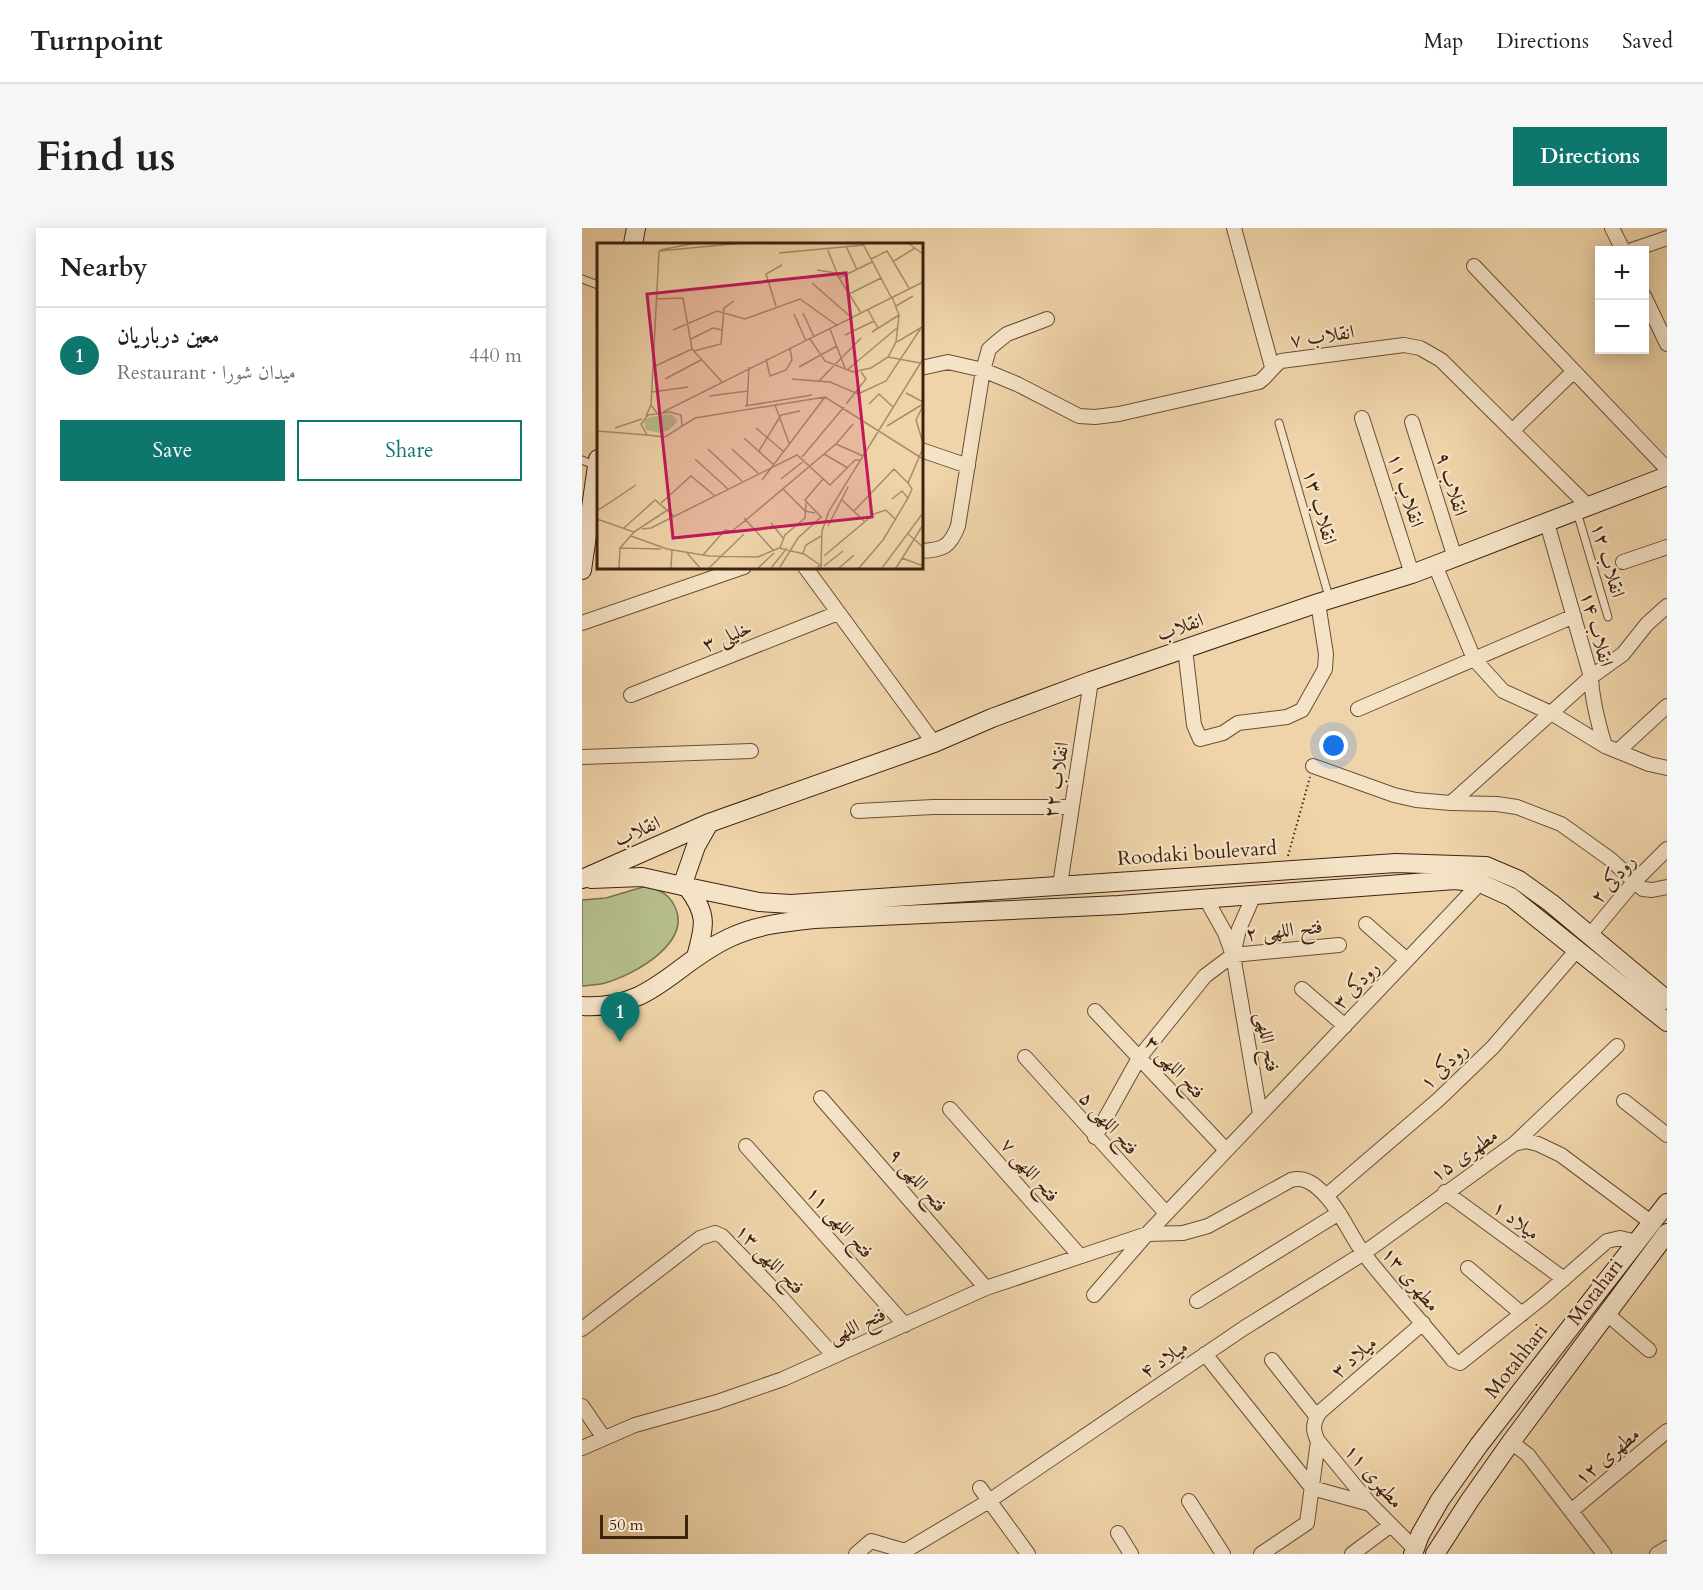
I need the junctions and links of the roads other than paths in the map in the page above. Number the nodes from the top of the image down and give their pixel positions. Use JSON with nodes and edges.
{"nodes":[{"id":1,"x":636,"y":228,"type":"edge"},
{"id":2,"x":1234,"y":228,"type":"edge"},
{"id":3,"x":1612,"y":228,"type":"edge"},
{"id":4,"x":1625,"y":228,"type":"edge"},
{"id":5,"x":1667,"y":238,"type":"edge"},
{"id":6,"x":633,"y":243,"type":"edge"},
{"id":7,"x":1621,"y":246,"type":"edge"},
{"id":8,"x":1623,"y":246,"type":"edge"},
{"id":9,"x":1644,"y":246,"type":"edge"},
{"id":10,"x":1474,"y":266,"type":"dead end"},
{"id":11,"x":582,"y":279,"type":"edge"},
{"id":12,"x":597,"y":285,"type":"edge"},
{"id":13,"x":1645,"y":300,"type":"edge"},
{"id":14,"x":1047,"y":319,"type":"dead end"},
{"id":15,"x":1667,"y":344,"type":"edge"},
{"id":16,"x":922,"y":368,"type":"edge"},
{"id":17,"x":1272,"y":368,"type":"junction"},
{"id":18,"x":983,"y":370,"type":"junction"},
{"id":19,"x":1574,"y":371,"type":"junction"},
{"id":20,"x":1362,"y":418,"type":"dead end"},
{"id":21,"x":1412,"y":422,"type":"dead end"},
{"id":22,"x":1279,"y":423,"type":"dead end"},
{"id":23,"x":1512,"y":431,"type":"junction"},
{"id":24,"x":922,"y":450,"type":"edge"},
{"id":25,"x":593,"y":462,"type":"edge"},
{"id":26,"x":968,"y":466,"type":"junction"},
{"id":27,"x":1667,"y":469,"type":"edge"},
{"id":28,"x":1667,"y":476,"type":"edge"},
{"id":29,"x":1583,"y":510,"type":"junction"},
{"id":30,"x":1547,"y":523,"type":"junction"},
{"id":31,"x":1667,"y":547,"type":"edge"},
{"id":32,"x":922,"y":551,"type":"edge"},
{"id":33,"x":1455,"y":558,"type":"junction"},
{"id":34,"x":1623,"y":562,"type":"dead end"},
{"id":35,"x":1435,"y":565,"type":"junction"},
{"id":36,"x":741,"y":568,"type":"edge"},
{"id":37,"x":807,"y":568,"type":"edge"},
{"id":38,"x":582,"y":570,"type":"edge"},
{"id":39,"x":1412,"y":574,"type":"junction"},
{"id":40,"x":1324,"y":601,"type":"junction"},
{"id":41,"x":1667,"y":606,"type":"edge"},
{"id":42,"x":838,"y":613,"type":"junction"},
{"id":43,"x":1574,"y":616,"type":"junction"},
{"id":44,"x":1608,"y":617,"type":"dead end"},
{"id":45,"x":582,"y":623,"type":"edge"},
{"id":46,"x":1185,"y":649,"type":"junction"},
{"id":47,"x":1474,"y":659,"type":"junction"},
{"id":48,"x":1591,"y":677,"type":"junction"},
{"id":49,"x":1091,"y":681,"type":"junction"},
{"id":50,"x":631,"y":695,"type":"dead end"},
{"id":51,"x":1667,"y":706,"type":"edge"},
{"id":52,"x":1358,"y":709,"type":"dead end"},
{"id":53,"x":1551,"y":713,"type":"junction"},
{"id":54,"x":934,"y":743,"type":"junction"},
{"id":55,"x":1612,"y":748,"type":"junction"},
{"id":56,"x":752,"y":751,"type":"dead end"},
{"id":57,"x":582,"y":757,"type":"edge"},
{"id":58,"x":1313,"y":766,"type":"road end"},
{"id":59,"x":1667,"y":768,"type":"edge"},
{"id":60,"x":1451,"y":803,"type":"junction"},
{"id":61,"x":1072,"y":807,"type":"junction"},
{"id":62,"x":858,"y":811,"type":"dead end"},
{"id":63,"x":709,"y":824,"type":"junction"},
{"id":64,"x":1667,"y":849,"type":"edge"},
{"id":65,"x":582,"y":879,"type":"edge"},
{"id":66,"x":1634,"y":882,"type":"junction"},
{"id":67,"x":1480,"y":883,"type":"junction"},
{"id":68,"x":1060,"y":885,"type":"junction"},
{"id":69,"x":685,"y":886,"type":"junction"},
{"id":70,"x":1667,"y":887,"type":"edge"},
{"id":71,"x":1254,"y":895,"type":"junction"},
{"id":72,"x":1206,"y":899,"type":"junction"},
{"id":73,"x":759,"y":902,"type":"junction"},
{"id":74,"x":1366,"y":924,"type":"dead end"},
{"id":75,"x":768,"y":925,"type":"junction"},
{"id":76,"x":1590,"y":935,"type":"junction"},
{"id":77,"x":1339,"y":945,"type":"dead end"},
{"id":78,"x":1576,"y":951,"type":"junction"},
{"id":79,"x":1233,"y":955,"type":"junction"},
{"id":80,"x":696,"y":957,"type":"junction"},
{"id":81,"x":1407,"y":960,"type":"junction"},
{"id":82,"x":1302,"y":989,"type":"dead end"},
{"id":83,"x":1667,"y":1000,"type":"edge"},
{"id":84,"x":582,"y":1006,"type":"edge"},
{"id":85,"x":1095,"y":1011,"type":"dead end"},
{"id":86,"x":1667,"y":1022,"type":"edge"},
{"id":87,"x":1345,"y":1026,"type":"junction"},
{"id":88,"x":1617,"y":1046,"type":"dead end"},
{"id":89,"x":1025,"y":1057,"type":"dead end"},
{"id":90,"x":1139,"y":1058,"type":"junction"},
{"id":91,"x":821,"y":1098,"type":"dead end"},
{"id":92,"x":1624,"y":1101,"type":"dead end"},
{"id":93,"x":950,"y":1110,"type":"dead end"},
{"id":94,"x":1260,"y":1114,"type":"junction"},
{"id":95,"x":1667,"y":1135,"type":"edge"},
{"id":96,"x":1095,"y":1137,"type":"junction"},
{"id":97,"x":1514,"y":1144,"type":"junction"},
{"id":98,"x":746,"y":1146,"type":"dead end"},
{"id":99,"x":1226,"y":1150,"type":"junction"},
{"id":100,"x":1445,"y":1192,"type":"junction"},
{"id":101,"x":1326,"y":1196,"type":"junction"},
{"id":102,"x":1667,"y":1203,"type":"edge"},
{"id":103,"x":1166,"y":1213,"type":"junction"},
{"id":104,"x":1340,"y":1213,"type":"junction"},
{"id":105,"x":1147,"y":1234,"type":"junction"},
{"id":106,"x":1661,"y":1239,"type":"edge"},
{"id":107,"x":1637,"y":1242,"type":"junction"},
{"id":108,"x":1364,"y":1253,"type":"junction"},
{"id":109,"x":1080,"y":1256,"type":"junction"},
{"id":110,"x":1468,"y":1268,"type":"dead end"},
{"id":111,"x":1564,"y":1279,"type":"junction"},
{"id":112,"x":986,"y":1288,"type":"junction"},
{"id":113,"x":1094,"y":1295,"type":"dead end"},
{"id":114,"x":1197,"y":1301,"type":"dead end"},
{"id":115,"x":1522,"y":1314,"type":"junction"},
{"id":116,"x":1606,"y":1314,"type":"junction"},
{"id":117,"x":1423,"y":1323,"type":"junction"},
{"id":118,"x":905,"y":1324,"type":"junction"},
{"id":119,"x":582,"y":1329,"type":"edge"},
{"id":120,"x":1649,"y":1350,"type":"dead end"},
{"id":121,"x":1205,"y":1354,"type":"junction"},
{"id":122,"x":834,"y":1356,"type":"junction"},
{"id":123,"x":1272,"y":1360,"type":"dead end"},
{"id":124,"x":582,"y":1406,"type":"edge"},
{"id":125,"x":1315,"y":1420,"type":"junction"},
{"id":126,"x":1667,"y":1431,"type":"edge"},
{"id":127,"x":604,"y":1438,"type":"junction"},
{"id":128,"x":1318,"y":1441,"type":"junction"},
{"id":129,"x":1511,"y":1442,"type":"junction"},
{"id":130,"x":582,"y":1448,"type":"edge"},
{"id":131,"x":980,"y":1488,"type":"dead end"},
{"id":132,"x":1312,"y":1488,"type":"junction"},
{"id":133,"x":989,"y":1501,"type":"junction"},
{"id":134,"x":1189,"y":1501,"type":"dead end"},
{"id":135,"x":1370,"y":1504,"type":"junction"},
{"id":136,"x":1571,"y":1511,"type":"junction"},
{"id":137,"x":1391,"y":1525,"type":"junction"},
{"id":138,"x":1118,"y":1533,"type":"dead end"},
{"id":139,"x":1667,"y":1548,"type":"edge"},
{"id":140,"x":1414,"y":1552,"type":"edge"},
{"id":141,"x":1437,"y":1553,"type":"edge"},
{"id":142,"x":856,"y":1554,"type":"edge"},
{"id":143,"x":1028,"y":1554,"type":"edge"},
{"id":144,"x":1131,"y":1554,"type":"edge"},
{"id":145,"x":1223,"y":1554,"type":"edge"},
{"id":146,"x":1261,"y":1554,"type":"edge"},
{"id":147,"x":1352,"y":1554,"type":"edge"},
{"id":148,"x":1604,"y":1554,"type":"edge"},
{"id":149,"x":1657,"y":1554,"type":"edge"}],
"edges":[{"from":1,"to":6,"type":"main road"},
{"from":2,"to":17,"type":"street"},
{"from":3,"to":7,"type":"street"},
{"from":4,"to":8,"type":"street"},
{"from":5,"to":9,"type":"street"},
{"from":10,"to":19,"type":"street"},
{"from":11,"to":12,"type":"lane"},
{"from":13,"to":15,"type":"street"},
{"from":14,"to":18,"type":"street"},
{"from":16,"to":18,"type":"street","name":"انقلاب ۷"},
{"from":17,"to":18,"type":"street","name":"انقلاب ۷"},
{"from":17,"to":23,"type":"street","name":"انقلاب ۷"},
{"from":18,"to":26,"type":"street"},
{"from":19,"to":23,"type":"street"},
{"from":19,"to":27,"type":"street"},
{"from":20,"to":39,"type":"street","name":"انقلاب ۱۱"},
{"from":21,"to":33,"type":"street","name":"انقلاب ۹"},
{"from":22,"to":40,"type":"lane","name":"انقلاب ۱۳"},
{"from":23,"to":29,"type":"street","name":"انقلاب ۷"},
{"from":24,"to":26,"type":"street"},
{"from":25,"to":38,"type":"main road"},
{"from":26,"to":32,"type":"street"},
{"from":28,"to":29,"type":"main road","name":"انقلاب"},
{"from":29,"to":30,"type":"main road","name":"انقلاب"},
{"from":29,"to":44,"type":"lane","name":"انقلاب ۱۲"},
{"from":30,"to":33,"type":"main road","name":"انقلاب"},
{"from":30,"to":43,"type":"street","name":"انقلاب ۱۴"},
{"from":31,"to":34,"type":"street"},
{"from":33,"to":35,"type":"main road","name":"انقلاب"},
{"from":35,"to":39,"type":"main road","name":"انقلاب"},
{"from":35,"to":47,"type":"street"},
{"from":36,"to":45,"type":"street"},
{"from":37,"to":42,"type":"street"},
{"from":39,"to":40,"type":"main road","name":"انقلاب"},
{"from":40,"to":46,"type":"main road","name":"انقلاب"},
{"from":40,"to":46,"type":"street"},
{"from":41,"to":48,"type":"street"},
{"from":42,"to":50,"type":"street","name":"خلیلی ۳"},
{"from":42,"to":54,"type":"street"},
{"from":43,"to":47,"type":"street"},
{"from":43,"to":48,"type":"street","name":"انقلاب ۱۴"},
{"from":46,"to":49,"type":"main road","name":"انقلاب"},
{"from":47,"to":52,"type":"street"},
{"from":47,"to":53,"type":"street"},
{"from":48,"to":53,"type":"street"},
{"from":48,"to":55,"type":"street","name":"انقلاب ۱۴"},
{"from":49,"to":54,"type":"main road","name":"انقلاب"},
{"from":49,"to":61,"type":"street","name":"انقلاب ۲۲"},
{"from":51,"to":55,"type":"street"},
{"from":53,"to":55,"type":"street"},
{"from":53,"to":60,"type":"street"},
{"from":54,"to":63,"type":"main road","name":"انقلاب"},
{"from":55,"to":59,"type":"street"},
{"from":56,"to":57,"type":"street"},
{"from":58,"to":60,"type":"street"},
{"from":60,"to":66,"type":"street"},
{"from":61,"to":62,"type":"street"},
{"from":61,"to":68,"type":"street","name":"انقلاب ۲۲"},
{"from":63,"to":65,"type":"main road","name":"انقلاب"},
{"from":63,"to":69,"type":"main road"},
{"from":64,"to":66,"type":"street","name":"رودکی ۲"},
{"from":65,"to":69,"type":"main road","name":"Roodaki boulevard"},
{"from":66,"to":70,"type":"street"},
{"from":66,"to":76,"type":"street","name":"رودکی ۲"},
{"from":67,"to":71,"type":"main road"},
{"from":67,"to":78,"type":"main road"},
{"from":67,"to":81,"type":"street","name":"رودکی ۳"},
{"from":68,"to":73,"type":"main road","name":"Roodaki boulevard"},
{"from":68,"to":76,"type":"main road","name":"Roodaki boulevard"},
{"from":69,"to":73,"type":"main road","name":"Roodaki boulevard"},
{"from":69,"to":80,"type":"main road"},
{"from":71,"to":72,"type":"main road"},
{"from":71,"to":79,"type":"street"},
{"from":72,"to":75,"type":"main road"},
{"from":72,"to":79,"type":"street"},
{"from":73,"to":75,"type":"main road"},
{"from":74,"to":81,"type":"street"},
{"from":75,"to":80,"type":"main road"},
{"from":76,"to":83,"type":"main road","name":"Roodaki boulevard"},
{"from":77,"to":79,"type":"street","name":"فتح اللهی ۲"},
{"from":78,"to":86,"type":"main road"},
{"from":78,"to":101,"type":"street","name":"رودکی ۱"},
{"from":79,"to":90,"type":"street"},
{"from":79,"to":94,"type":"street","name":"فتح اللهی"},
{"from":80,"to":84,"type":"main road"},
{"from":81,"to":87,"type":"street","name":"رودکی ۳"},
{"from":82,"to":87,"type":"street"},
{"from":85,"to":90,"type":"street","name":"فتح اللهی ۳"},
{"from":87,"to":94,"type":"street","name":"رودکی ۳"},
{"from":88,"to":97,"type":"street"},
{"from":89,"to":96,"type":"street","name":"فتح اللهی ۵"},
{"from":90,"to":96,"type":"street"},
{"from":90,"to":99,"type":"street","name":"فتح اللهی ۳"},
{"from":91,"to":112,"type":"street","name":"فتح اللهی ۹"},
{"from":92,"to":95,"type":"street"},
{"from":93,"to":109,"type":"street","name":"فتح اللهی ۷"},
{"from":94,"to":99,"type":"street","name":"فتح اللهی"},
{"from":96,"to":103,"type":"street","name":"فتح اللهی ۵"},
{"from":97,"to":100,"type":"street","name":"مطهری ۱۵"},
{"from":97,"to":106,"type":"street","name":"مطهری ۱۵"},
{"from":98,"to":118,"type":"street","name":"فتح اللهی ۱۱"},
{"from":99,"to":103,"type":"street","name":"فتح اللهی"},
{"from":100,"to":108,"type":"street","name":"مطهری ۱۵"},
{"from":100,"to":111,"type":"street","name":"میلاد ۱"},
{"from":101,"to":104,"type":"street","name":"مطهری ۱۳"},
{"from":101,"to":105,"type":"street","name":"مطهری ۱۳"},
{"from":102,"to":106,"type":"main road","name":"Motahhari"},
{"from":103,"to":105,"type":"street","name":"فتح اللهی"},
{"from":104,"to":108,"type":"street","name":"مطهری ۱۳"},
{"from":104,"to":114,"type":"street"},
{"from":105,"to":109,"type":"street","name":"فتح اللهی"},
{"from":105,"to":113,"type":"street","name":"فتح اللهی"},
{"from":106,"to":107,"type":"main road","name":"Motahhari"},
{"from":106,"to":116,"type":"main road","name":"Motahari"},
{"from":107,"to":111,"type":"street","name":"مطهری ۱۳"},
{"from":107,"to":140,"type":"main road","name":"Motahhari"},
{"from":108,"to":117,"type":"street","name":"مطهری ۱۳"},
{"from":108,"to":121,"type":"street","name":"میلاد ۴"},
{"from":109,"to":112,"type":"street","name":"فتح اللهی"},
{"from":110,"to":115,"type":"street"},
{"from":111,"to":115,"type":"street","name":"مطهری ۱۳"},
{"from":112,"to":118,"type":"street","name":"فتح اللهی"},
{"from":115,"to":117,"type":"street","name":"مطهری ۱۳"},
{"from":116,"to":120,"type":"street"},
{"from":116,"to":129,"type":"main road","name":"Motahari"},
{"from":117,"to":125,"type":"street","name":"میلاد ۳"},
{"from":118,"to":122,"type":"street","name":"فتح اللهی"},
{"from":119,"to":122,"type":"street","name":"فتح اللهی ۱۳"},
{"from":121,"to":132,"type":"street"},
{"from":121,"to":133,"type":"street","name":"میلاد ۴"},
{"from":122,"to":127,"type":"street","name":"فتح اللهی"},
{"from":123,"to":125,"type":"street"},
{"from":124,"to":127,"type":"street"},
{"from":125,"to":128,"type":"street","name":"مطهری ۱۱"},
{"from":126,"to":136,"type":"street","name":"مطهری ۱۲"},
{"from":127,"to":130,"type":"street","name":"فتح اللهی"},
{"from":128,"to":132,"type":"street"},
{"from":128,"to":135,"type":"street","name":"مطهری ۱۱"},
{"from":129,"to":136,"type":"street","name":"مطهری ۱۲"},
{"from":129,"to":141,"type":"main road","name":"Motahari"},
{"from":131,"to":133,"type":"street"},
{"from":132,"to":135,"type":"street"},
{"from":132,"to":146,"type":"street"},
{"from":133,"to":142,"type":"street","name":"میلاد ۴"},
{"from":133,"to":143,"type":"street"},
{"from":134,"to":145,"type":"street"},
{"from":135,"to":137,"type":"street","name":"مطهری ۱۱"},
{"from":136,"to":148,"type":"street","name":"مطهری ۱۲"},
{"from":137,"to":140,"type":"street","name":"مطهری ۱۱"},
{"from":137,"to":147,"type":"street"},
{"from":138,"to":144,"type":"street"},
{"from":139,"to":149,"type":"street"}]}
